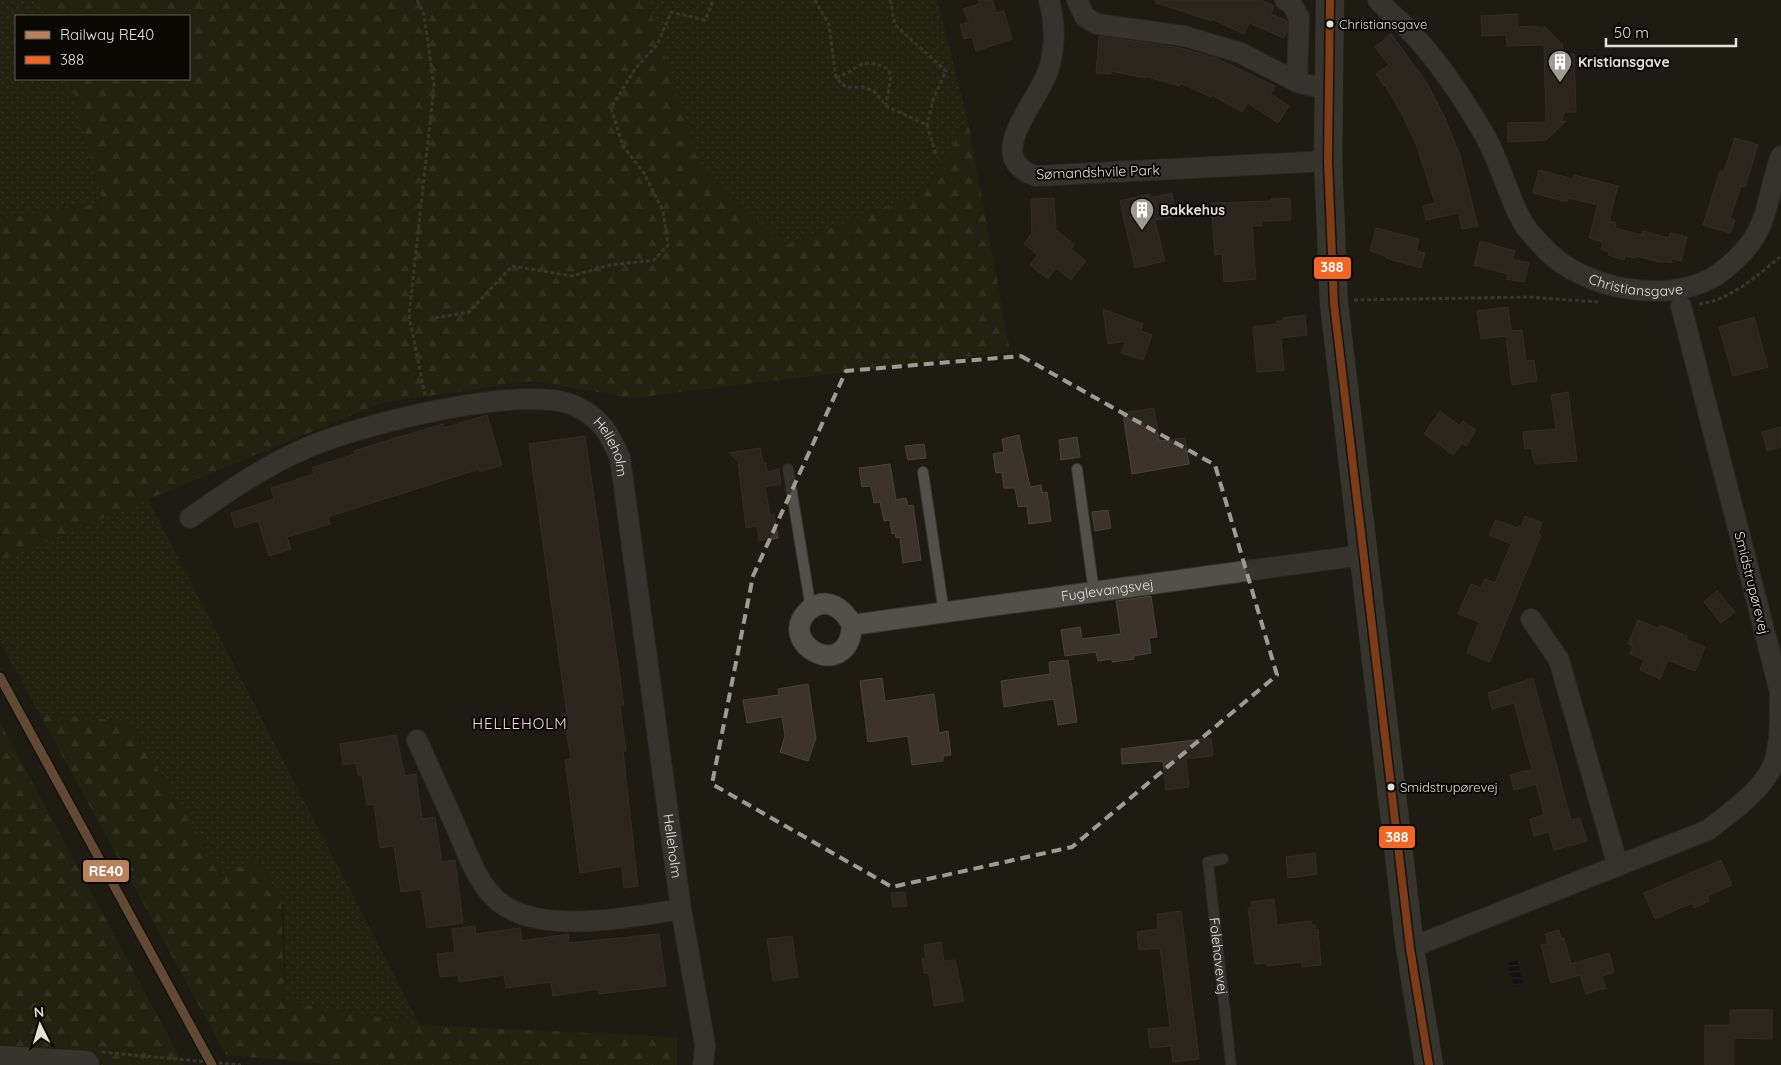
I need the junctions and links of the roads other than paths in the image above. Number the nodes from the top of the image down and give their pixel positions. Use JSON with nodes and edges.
{"nodes":[{"id":1,"x":1049,"y":0,"type":"edge"},
{"id":2,"x":1077,"y":0,"type":"edge"},
{"id":3,"x":1285,"y":0,"type":"edge"},
{"id":4,"x":1330,"y":0,"type":"edge"},
{"id":5,"x":1378,"y":0,"type":"edge"},
{"id":6,"x":1297,"y":82,"type":"junction"},
{"id":7,"x":1329,"y":90,"type":"junction"},
{"id":8,"x":1781,"y":156,"type":"edge"},
{"id":9,"x":1328,"y":161,"type":"junction"},
{"id":10,"x":1681,"y":306,"type":"dead end"},
{"id":11,"x":788,"y":469,"type":"dead end"},
{"id":12,"x":1077,"y":469,"type":"dead end"},
{"id":13,"x":922,"y":472,"type":"dead end"},
{"id":14,"x":190,"y":518,"type":"dead end"},
{"id":15,"x":1363,"y":555,"type":"junction"},
{"id":16,"x":1094,"y":592,"type":"junction"},
{"id":17,"x":811,"y":609,"type":"junction"},
{"id":18,"x":944,"y":613,"type":"junction"},
{"id":19,"x":1531,"y":618,"type":"dead end"},
{"id":20,"x":852,"y":625,"type":"junction"},
{"id":21,"x":417,"y":740,"type":"dead end"},
{"id":22,"x":1223,"y":859,"type":"dead end"},
{"id":23,"x":1618,"y":866,"type":"junction"},
{"id":24,"x":681,"y":909,"type":"junction"},
{"id":25,"x":1410,"y":948,"type":"junction"},
{"id":26,"x":88,"y":1058,"type":"edge"},
{"id":27,"x":0,"y":1060,"type":"edge"},
{"id":28,"x":703,"y":1065,"type":"edge"},
{"id":29,"x":1231,"y":1065,"type":"edge"},
{"id":30,"x":1429,"y":1065,"type":"edge"}],
"edges":[{"from":1,"to":9,"type":"street","name":"Sømandshvile Park"},
{"from":2,"to":6,"type":"street"},
{"from":3,"to":6,"type":"street"},
{"from":4,"to":7,"type":"main road"},
{"from":5,"to":8,"type":"street","name":"Christiansgave"},
{"from":6,"to":7,"type":"street"},
{"from":7,"to":9,"type":"main road"},
{"from":9,"to":15,"type":"main road"},
{"from":10,"to":23,"type":"street","name":"Smidstrupørevej"},
{"from":11,"to":17,"type":"lane"},
{"from":12,"to":16,"type":"lane"},
{"from":13,"to":18,"type":"lane"},
{"from":14,"to":24,"type":"street","name":"Helleholm"},
{"from":15,"to":16,"type":"street","name":"Fuglevangsvej"},
{"from":15,"to":25,"type":"main road"},
{"from":16,"to":18,"type":"street","name":"Fuglevangsvej"},
{"from":17,"to":20,"type":"street"},
{"from":17,"to":20,"type":"street"},
{"from":18,"to":20,"type":"street","name":"Fuglevangsvej"},
{"from":19,"to":23,"type":"street"},
{"from":21,"to":24,"type":"street"},
{"from":22,"to":29,"type":"lane","name":"Folehavevej"},
{"from":23,"to":25,"type":"street","name":"Smidstrupørevej"},
{"from":24,"to":28,"type":"street","name":"Helleholm"},
{"from":25,"to":30,"type":"main road"},
{"from":26,"to":27,"type":"main road"}]}
